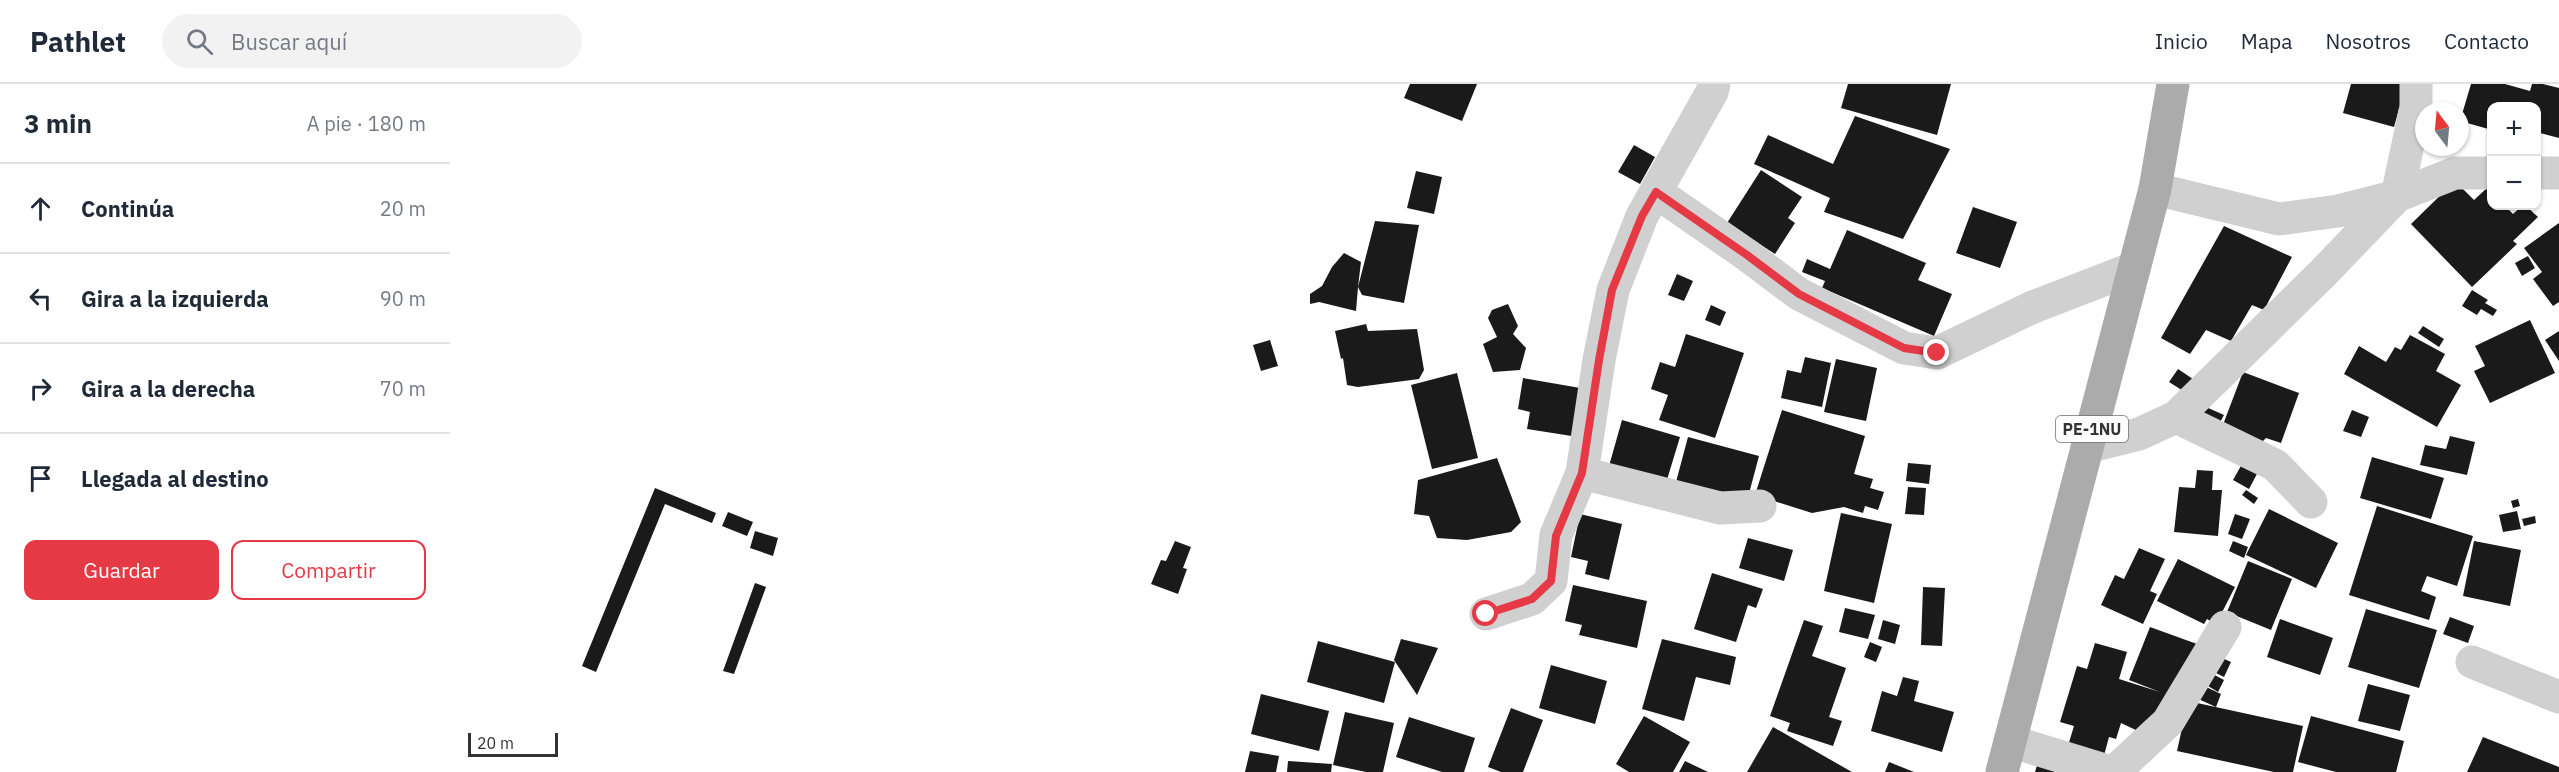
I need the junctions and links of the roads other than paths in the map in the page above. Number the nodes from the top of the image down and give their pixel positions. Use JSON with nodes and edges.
{"nodes":[{"id":1,"x":1714,"y":84,"type":"edge"},
{"id":2,"x":2173,"y":84,"type":"edge"},
{"id":3,"x":2416,"y":84,"type":"edge"},
{"id":4,"x":2487,"y":173,"type":"edge"},
{"id":5,"x":2541,"y":173,"type":"edge"},
{"id":6,"x":2559,"y":173,"type":"edge"},
{"id":7,"x":2155,"y":189,"type":"junction"},
{"id":8,"x":1656,"y":192,"type":"junction"},
{"id":9,"x":2397,"y":196,"type":"junction"},
{"id":10,"x":2134,"y":268,"type":"junction"},
{"id":11,"x":2176,"y":417,"type":"junction"},
{"id":12,"x":2087,"y":447,"type":"junction"},
{"id":13,"x":1582,"y":473,"type":"junction"},
{"id":14,"x":2311,"y":502,"type":"dead end"},
{"id":15,"x":1760,"y":506,"type":"dead end"},
{"id":16,"x":1486,"y":614,"type":"dead end"},
{"id":17,"x":2225,"y":627,"type":"dead end"},
{"id":18,"x":2472,"y":662,"type":"dead end"},
{"id":19,"x":2559,"y":697,"type":"edge"},
{"id":20,"x":2006,"y":757,"type":"edge"},
{"id":21,"x":2112,"y":772,"type":"edge"}],
"edges":[{"from":1,"to":8,"type":"street"},
{"from":2,"to":7,"type":"main road","number":"PE-1NU"},
{"from":3,"to":9,"type":"street"},
{"from":4,"to":9,"type":"street"},
{"from":5,"to":6,"type":"street"},
{"from":7,"to":9,"type":"street"},
{"from":7,"to":10,"type":"main road","number":"PE-1NU"},
{"from":8,"to":10,"type":"street"},
{"from":8,"to":13,"type":"street"},
{"from":9,"to":11,"type":"street"},
{"from":10,"to":12,"type":"main road","number":"PE-1NU"},
{"from":11,"to":12,"type":"street"},
{"from":11,"to":14,"type":"street"},
{"from":12,"to":20,"type":"main road","number":"PE-1NU"},
{"from":13,"to":15,"type":"street"},
{"from":13,"to":16,"type":"street"},
{"from":17,"to":21,"type":"street"},
{"from":18,"to":19,"type":"street"},
{"from":20,"to":21,"type":"street"}]}
